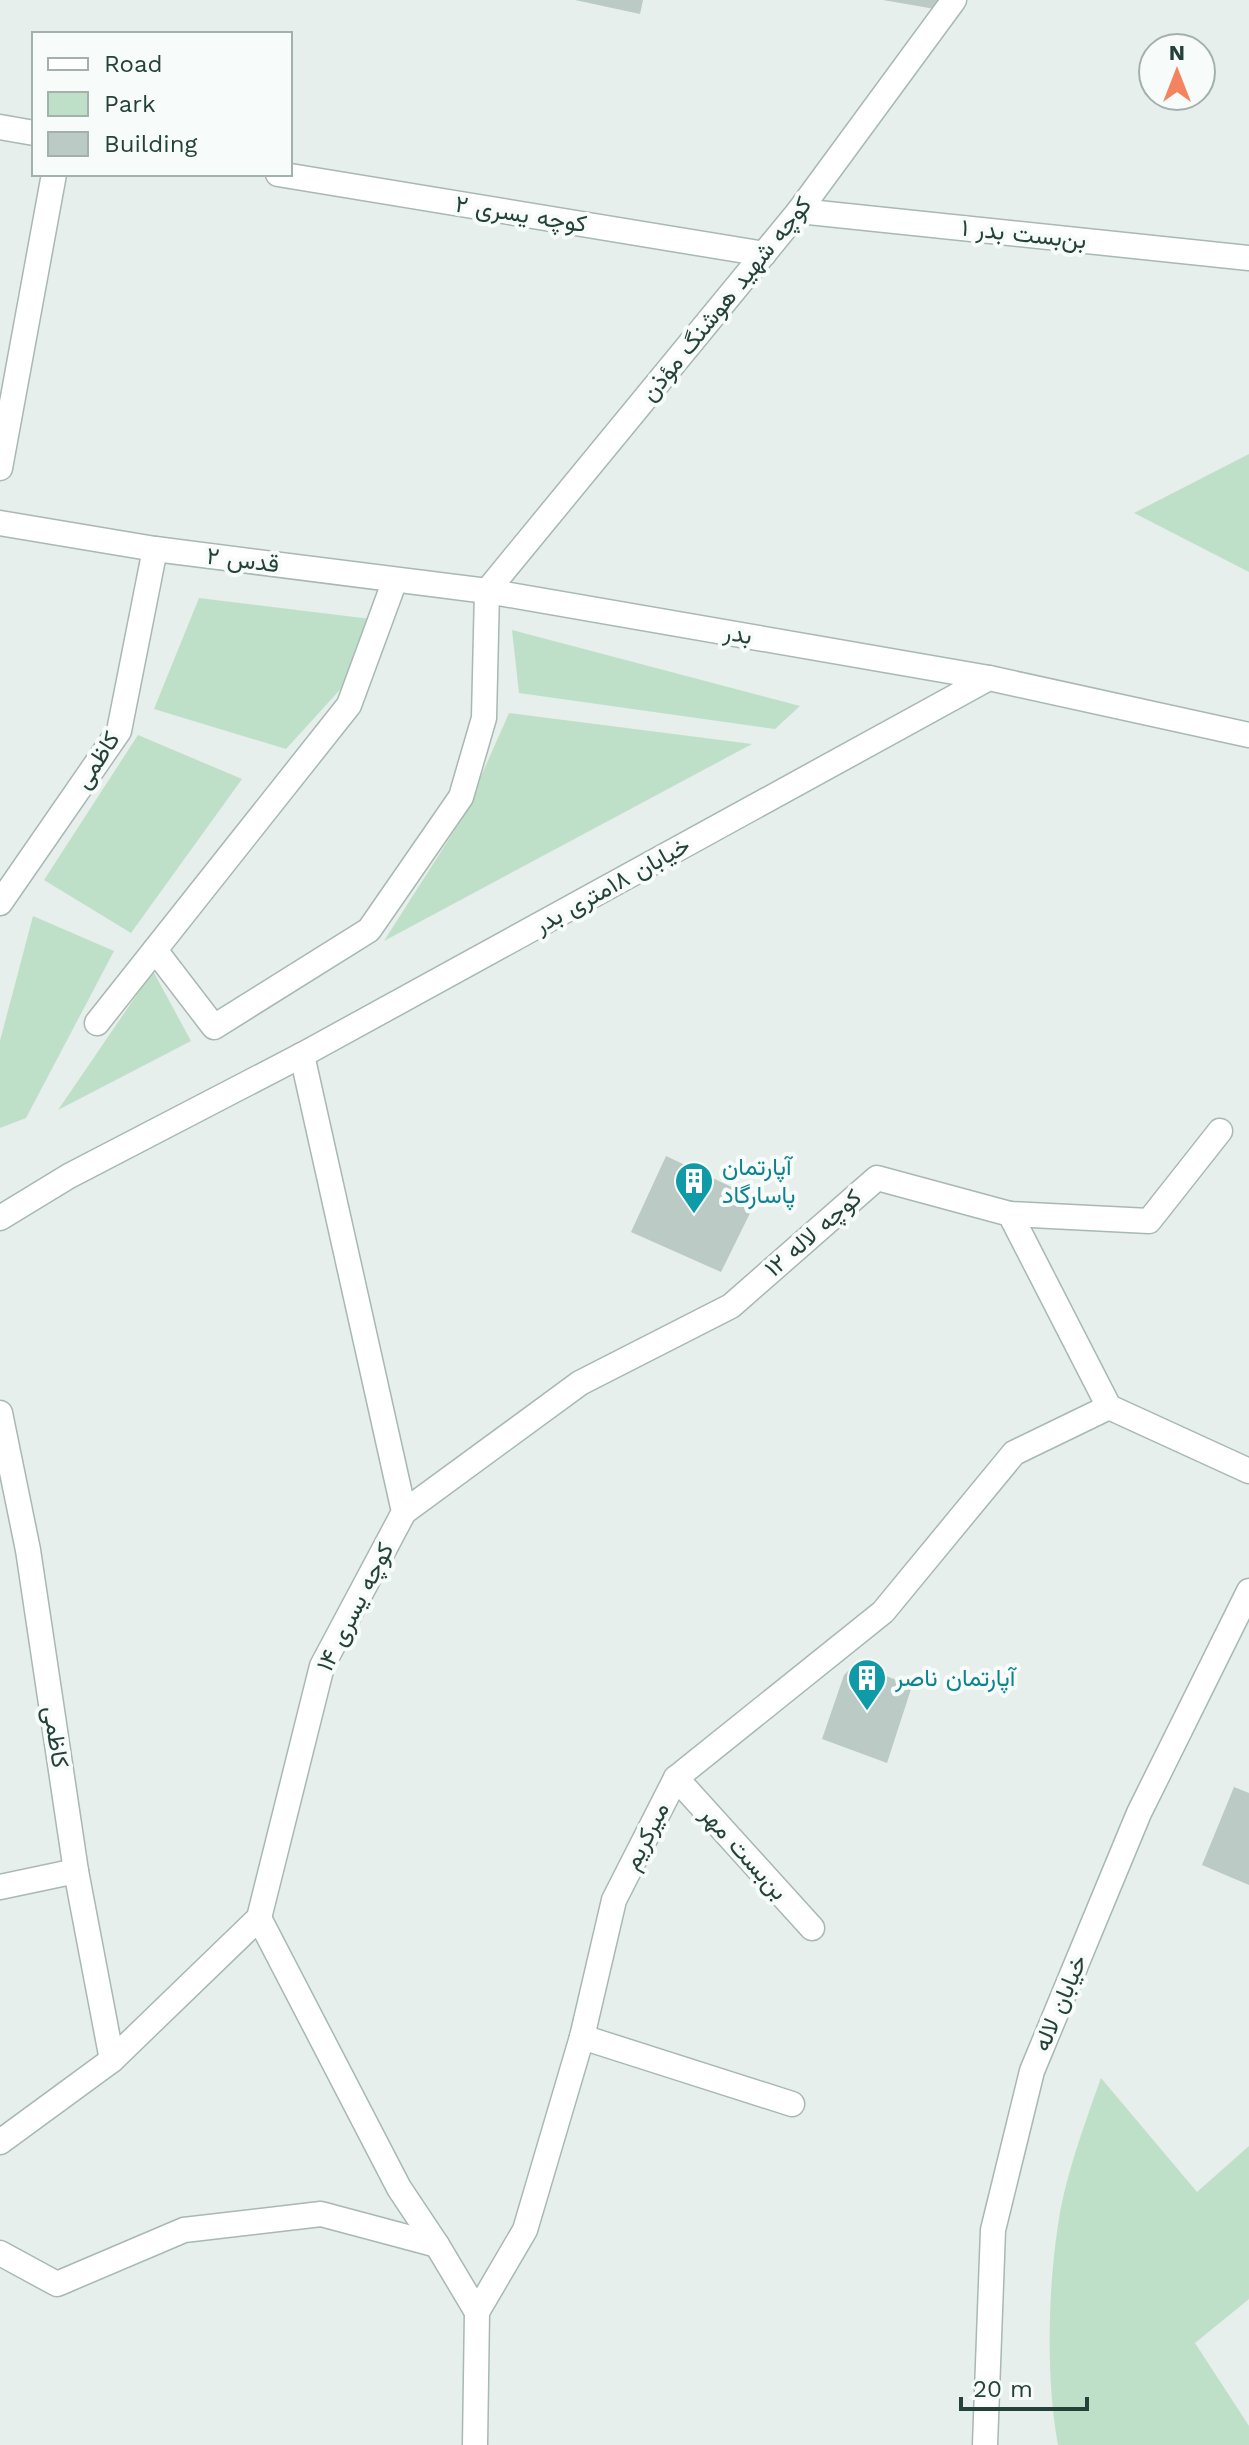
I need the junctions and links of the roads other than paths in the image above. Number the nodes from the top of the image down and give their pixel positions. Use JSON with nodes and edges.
{"nodes":[{"id":1,"x":954,"y":0,"type":"edge"},
{"id":2,"x":0,"y":127,"type":"edge"},
{"id":3,"x":32,"y":133,"type":"edge"},
{"id":4,"x":54,"y":176,"type":"edge"},
{"id":5,"x":290,"y":176,"type":"edge"},
{"id":6,"x":799,"y":211,"type":"junction"},
{"id":7,"x":764,"y":254,"type":"junction"},
{"id":8,"x":1249,"y":258,"type":"edge"},
{"id":9,"x":0,"y":468,"type":"edge"},
{"id":10,"x":0,"y":523,"type":"edge"},
{"id":11,"x":155,"y":549,"type":"junction"},
{"id":12,"x":395,"y":580,"type":"junction"},
{"id":13,"x":487,"y":591,"type":"junction"},
{"id":14,"x":989,"y":678,"type":"junction"},
{"id":15,"x":1249,"y":735,"type":"edge"},
{"id":16,"x":0,"y":903,"type":"edge"},
{"id":17,"x":155,"y":950,"type":"junction"},
{"id":18,"x":97,"y":1023,"type":"dead end"},
{"id":19,"x":302,"y":1055,"type":"junction"},
{"id":20,"x":1220,"y":1131,"type":"dead end"},
{"id":21,"x":1010,"y":1214,"type":"junction"},
{"id":22,"x":0,"y":1218,"type":"edge"},
{"id":23,"x":1109,"y":1407,"type":"junction"},
{"id":24,"x":0,"y":1413,"type":"edge"},
{"id":25,"x":1249,"y":1471,"type":"edge"},
{"id":26,"x":404,"y":1512,"type":"junction"},
{"id":27,"x":1249,"y":1591,"type":"edge"},
{"id":28,"x":676,"y":1778,"type":"junction"},
{"id":29,"x":76,"y":1871,"type":"junction"},
{"id":30,"x":0,"y":1887,"type":"edge"},
{"id":31,"x":259,"y":1918,"type":"junction"},
{"id":32,"x":812,"y":1928,"type":"dead end"},
{"id":33,"x":582,"y":2037,"type":"junction"},
{"id":34,"x":112,"y":2060,"type":"junction"},
{"id":35,"x":792,"y":2104,"type":"dead end"},
{"id":36,"x":0,"y":2142,"type":"edge"},
{"id":37,"x":437,"y":2245,"type":"junction"},
{"id":38,"x":0,"y":2253,"type":"edge"},
{"id":39,"x":477,"y":2312,"type":"junction"},
{"id":40,"x":978,"y":2442,"type":"edge"},
{"id":41,"x":475,"y":2445,"type":"edge"}],
"edges":[{"from":1,"to":6,"type":"street","name":"کوچه شهید هوشنگ مؤذن"},
{"from":2,"to":3,"type":"street"},
{"from":4,"to":9,"type":"street"},
{"from":5,"to":7,"type":"street","name":"کوچه یسری ۲"},
{"from":6,"to":7,"type":"street","name":"کوچه شهید هوشنگ مؤذن"},
{"from":6,"to":8,"type":"street","name":"بن‌بست بدر ۱"},
{"from":7,"to":13,"type":"street","name":"کوچه شهید هوشنگ مؤذن"},
{"from":10,"to":11,"type":"street","name":"قدس ۲"},
{"from":11,"to":12,"type":"street","name":"قدس ۲"},
{"from":11,"to":16,"type":"street","name":"کاظمی"},
{"from":12,"to":13,"type":"street","name":"قدس ۲"},
{"from":12,"to":17,"type":"street"},
{"from":13,"to":14,"type":"street","name":"بدر"},
{"from":13,"to":17,"type":"street"},
{"from":14,"to":15,"type":"street"},
{"from":14,"to":19,"type":"street","name":"خیابان ۱۸متری بدر"},
{"from":17,"to":18,"type":"street"},
{"from":19,"to":22,"type":"street","name":"خیابان ۱۸متری بدر"},
{"from":19,"to":26,"type":"street"},
{"from":20,"to":21,"type":"street"},
{"from":21,"to":23,"type":"street"},
{"from":21,"to":26,"type":"street","name":"کوچه لاله ۱۲"},
{"from":23,"to":25,"type":"street"},
{"from":23,"to":28,"type":"street","name":"میرکریم"},
{"from":24,"to":29,"type":"street","name":"کاظمی"},
{"from":26,"to":31,"type":"street","name":"کوچه یسری ۱۴"},
{"from":27,"to":40,"type":"street","name":"خیابان لاله"},
{"from":28,"to":32,"type":"street","name":"بن‌بست مهر"},
{"from":28,"to":33,"type":"street","name":"میرکریم"},
{"from":29,"to":30,"type":"street"},
{"from":29,"to":34,"type":"street","name":"کاظمی"},
{"from":31,"to":34,"type":"street"},
{"from":31,"to":37,"type":"street"},
{"from":33,"to":35,"type":"street"},
{"from":33,"to":39,"type":"street","name":"میرکریم"},
{"from":34,"to":36,"type":"street"},
{"from":37,"to":38,"type":"street"},
{"from":37,"to":39,"type":"street"},
{"from":39,"to":41,"type":"street","name":"میرکریم"}]}
